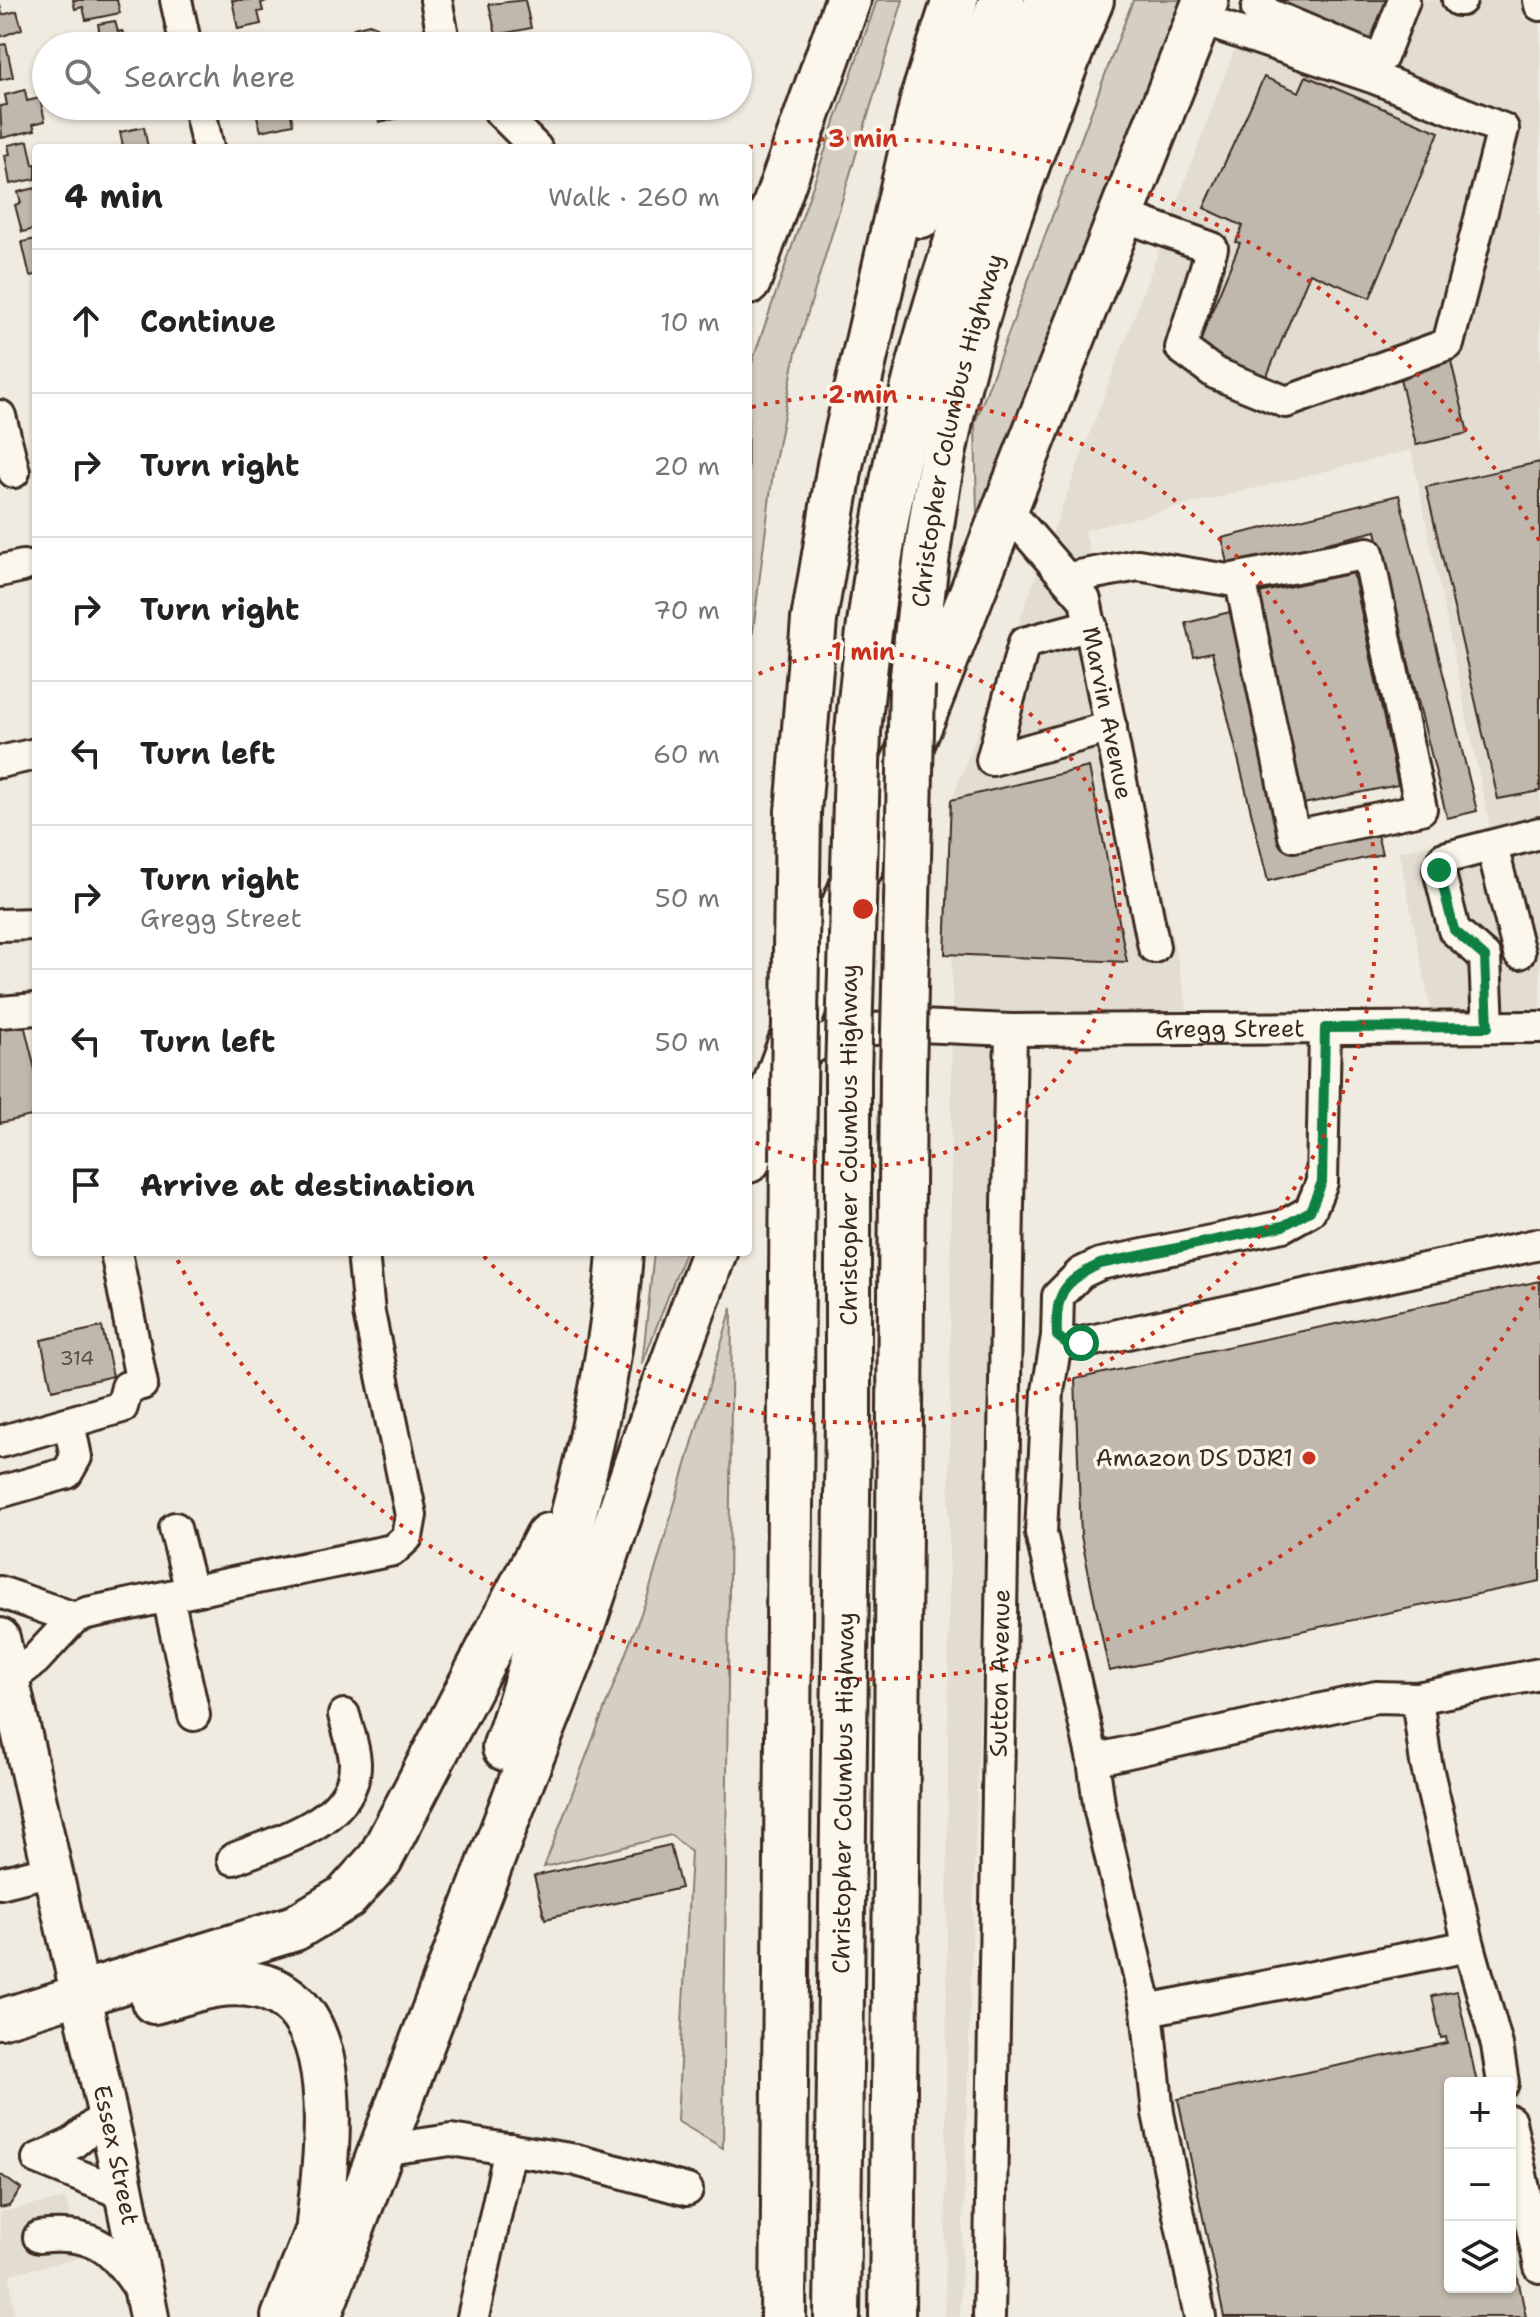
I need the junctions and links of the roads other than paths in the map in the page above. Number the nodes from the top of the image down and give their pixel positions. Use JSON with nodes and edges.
{"nodes":[{"id":1,"x":176,"y":0,"type":"edge"},
{"id":2,"x":436,"y":0,"type":"edge"},
{"id":3,"x":848,"y":0,"type":"edge"},
{"id":4,"x":955,"y":0,"type":"edge"},
{"id":5,"x":1002,"y":0,"type":"edge"},
{"id":6,"x":1048,"y":0,"type":"edge"},
{"id":7,"x":1091,"y":0,"type":"edge"},
{"id":8,"x":1261,"y":0,"type":"edge"},
{"id":9,"x":1404,"y":0,"type":"edge"},
{"id":10,"x":1203,"y":10,"type":"edge"},
{"id":11,"x":183,"y":32,"type":"edge"},
{"id":12,"x":442,"y":32,"type":"edge"},
{"id":13,"x":202,"y":120,"type":"edge"},
{"id":14,"x":508,"y":120,"type":"edge"},
{"id":15,"x":207,"y":144,"type":"edge"},
{"id":16,"x":532,"y":144,"type":"edge"},
{"id":17,"x":1121,"y":215,"type":"junction"},
{"id":18,"x":759,"y":220,"type":"edge"},
{"id":19,"x":752,"y":259,"type":"edge"},
{"id":20,"x":855,"y":394,"type":"junction"},
{"id":21,"x":0,"y":416,"type":"edge"},
{"id":22,"x":14,"y":472,"type":"dead end"},
{"id":23,"x":1005,"y":507,"type":"junction"},
{"id":24,"x":1068,"y":578,"type":"junction"},
{"id":25,"x":1240,"y":578,"type":"junction"},
{"id":26,"x":1091,"y":625,"type":"junction"},
{"id":27,"x":1111,"y":727,"type":"junction"},
{"id":28,"x":32,"y":755,"type":"edge"},
{"id":29,"x":0,"y":762,"type":"edge"},
{"id":30,"x":1540,"y":833,"type":"edge"},
{"id":31,"x":1492,"y":846,"type":"junction"},
{"id":32,"x":0,"y":899,"type":"edge"},
{"id":33,"x":18,"y":924,"type":"edge"},
{"id":34,"x":832,"y":936,"type":"junction"},
{"id":35,"x":1154,"y":947,"type":"dead end"},
{"id":36,"x":1530,"y":952,"type":"edge"},
{"id":37,"x":1485,"y":957,"type":"junction"},
{"id":38,"x":32,"y":1009,"type":"edge"},
{"id":39,"x":0,"y":1012,"type":"edge"},
{"id":40,"x":919,"y":1026,"type":"junction"},
{"id":41,"x":1488,"y":1027,"type":"junction"},
{"id":42,"x":1540,"y":1027,"type":"edge"},
{"id":43,"x":1325,"y":1028,"type":"junction"},
{"id":44,"x":1011,"y":1030,"type":"junction"},
{"id":45,"x":772,"y":1093,"type":"junction"},
{"id":46,"x":752,"y":1149,"type":"edge"},
{"id":47,"x":1540,"y":1244,"type":"edge"},
{"id":48,"x":117,"y":1256,"type":"edge"},
{"id":49,"x":363,"y":1256,"type":"edge"},
{"id":50,"x":619,"y":1256,"type":"edge"},
{"id":51,"x":713,"y":1256,"type":"edge"},
{"id":52,"x":1057,"y":1336,"type":"junction"},
{"id":53,"x":848,"y":1416,"type":"junction"},
{"id":54,"x":69,"y":1423,"type":"junction"},
{"id":55,"x":0,"y":1442,"type":"edge"},
{"id":56,"x":587,"y":1460,"type":"junction"},
{"id":57,"x":0,"y":1492,"type":"edge"},
{"id":58,"x":175,"y":1528,"type":"dead end"},
{"id":59,"x":0,"y":1592,"type":"edge"},
{"id":60,"x":179,"y":1594,"type":"junction"},
{"id":61,"x":74,"y":1618,"type":"junction"},
{"id":62,"x":0,"y":1638,"type":"edge"},
{"id":63,"x":1540,"y":1674,"type":"edge"},
{"id":64,"x":9,"y":1680,"type":"junction"},
{"id":65,"x":1417,"y":1698,"type":"junction"},
{"id":66,"x":194,"y":1715,"type":"dead end"},
{"id":67,"x":344,"y":1715,"type":"dead end"},
{"id":68,"x":1093,"y":1760,"type":"junction"},
{"id":69,"x":233,"y":1859,"type":"dead end"},
{"id":70,"x":52,"y":1870,"type":"junction"},
{"id":71,"x":0,"y":1883,"type":"edge"},
{"id":72,"x":1469,"y":1946,"type":"junction"},
{"id":73,"x":894,"y":1971,"type":"junction"},
{"id":74,"x":84,"y":2007,"type":"junction"},
{"id":75,"x":1147,"y":2010,"type":"junction"},
{"id":76,"x":0,"y":2019,"type":"edge"},
{"id":77,"x":1502,"y":2077,"type":"edge"},
{"id":78,"x":108,"y":2113,"type":"junction"},
{"id":79,"x":510,"y":2149,"type":"junction"},
{"id":80,"x":1516,"y":2149,"type":"edge"},
{"id":81,"x":381,"y":2150,"type":"junction"},
{"id":82,"x":687,"y":2190,"type":"dead end"},
{"id":83,"x":126,"y":2200,"type":"junction"},
{"id":84,"x":319,"y":2228,"type":"junction"},
{"id":85,"x":39,"y":2237,"type":"dead end"},
{"id":86,"x":1540,"y":2267,"type":"edge"},
{"id":87,"x":147,"y":2306,"type":"edge"},
{"id":88,"x":284,"y":2317,"type":"edge"},
{"id":89,"x":318,"y":2317,"type":"edge"},
{"id":90,"x":473,"y":2317,"type":"edge"},
{"id":91,"x":783,"y":2317,"type":"edge"},
{"id":92,"x":837,"y":2317,"type":"edge"},
{"id":93,"x":892,"y":2317,"type":"edge"},
{"id":94,"x":989,"y":2317,"type":"edge"},
{"id":95,"x":1200,"y":2317,"type":"edge"}],
"edges":[{"from":1,"to":11,"type":"street"},
{"from":2,"to":12,"type":"street"},
{"from":3,"to":18,"type":"highway"},
{"from":4,"to":20,"type":"highway"},
{"from":5,"to":20,"type":"highway"},
{"from":6,"to":53,"type":"highway","name":"Christopher Columbus Highway","bridge":true},
{"from":7,"to":73,"type":"highway","name":"Christopher Columbus Highway","bridge":true},
{"from":8,"to":9,"type":"street"},
{"from":10,"to":17,"type":"highway"},
{"from":10,"to":17,"type":"street"},
{"from":13,"to":15,"type":"street"},
{"from":14,"to":16,"type":"street"},
{"from":17,"to":23,"type":"highway"},
{"from":18,"to":19,"type":"highway"},
{"from":20,"to":91,"type":"highway","bridge":true},
{"from":21,"to":22,"type":"street"},
{"from":23,"to":24,"type":"street","name":"Marvin Avenue"},
{"from":23,"to":34,"type":"highway"},
{"from":24,"to":25,"type":"street"},
{"from":24,"to":26,"type":"street","name":"Marvin Avenue"},
{"from":25,"to":25,"type":"street"},
{"from":26,"to":27,"type":"street","name":"Marvin Avenue"},
{"from":26,"to":27,"type":"street"},
{"from":27,"to":35,"type":"street","name":"Marvin Avenue"},
{"from":28,"to":29,"type":"street"},
{"from":30,"to":31,"type":"street"},
{"from":31,"to":36,"type":"street"},
{"from":31,"to":37,"type":"street"},
{"from":32,"to":33,"type":"street"},
{"from":34,"to":40,"type":"street","name":"Gregg Street"},
{"from":34,"to":45,"type":"highway"},
{"from":36,"to":37,"type":"street"},
{"from":37,"to":41,"type":"street"},
{"from":38,"to":39,"type":"street"},
{"from":40,"to":44,"type":"street","name":"Gregg Street"},
{"from":40,"to":45,"type":"street","name":"Gregg Street"},
{"from":41,"to":42,"type":"street","name":"Gregg Street"},
{"from":41,"to":43,"type":"street","name":"Gregg Street"},
{"from":43,"to":44,"type":"street","name":"Gregg Street"},
{"from":43,"to":52,"type":"street"},
{"from":44,"to":94,"type":"street","name":"Sutton Avenue"},
{"from":45,"to":46,"type":"highway"},
{"from":47,"to":52,"type":"street"},
{"from":48,"to":54,"type":"street"},
{"from":49,"to":60,"type":"street"},
{"from":50,"to":56,"type":"highway"},
{"from":51,"to":81,"type":"highway"},
{"from":52,"to":68,"type":"street"},
{"from":53,"to":73,"type":"highway"},
{"from":53,"to":92,"type":"highway","name":"Christopher Columbus Highway"},
{"from":54,"to":55,"type":"street"},
{"from":54,"to":57,"type":"street"},
{"from":56,"to":74,"type":"highway"},
{"from":56,"to":84,"type":"highway"},
{"from":58,"to":60,"type":"street"},
{"from":59,"to":61,"type":"street"},
{"from":60,"to":61,"type":"street"},
{"from":60,"to":66,"type":"street"},
{"from":61,"to":64,"type":"street"},
{"from":62,"to":64,"type":"main road","name":"Essex Street"},
{"from":63,"to":65,"type":"street"},
{"from":64,"to":70,"type":"main road","name":"Essex Street"},
{"from":65,"to":68,"type":"street"},
{"from":65,"to":72,"type":"street"},
{"from":67,"to":69,"type":"street"},
{"from":68,"to":75,"type":"street"},
{"from":70,"to":71,"type":"street"},
{"from":70,"to":74,"type":"main road","name":"Essex Street"},
{"from":72,"to":75,"type":"street"},
{"from":72,"to":77,"type":"street"},
{"from":73,"to":93,"type":"highway","name":"Christopher Columbus Highway"},
{"from":74,"to":76,"type":"main road"},
{"from":74,"to":78,"type":"main road","name":"Essex Street"},
{"from":74,"to":84,"type":"highway"},
{"from":75,"to":95,"type":"street"},
{"from":78,"to":83,"type":"main road","name":"Essex Street"},
{"from":78,"to":83,"type":"street"},
{"from":79,"to":81,"type":"street"},
{"from":79,"to":82,"type":"street"},
{"from":79,"to":90,"type":"street"},
{"from":80,"to":86,"type":"street"},
{"from":81,"to":89,"type":"highway"},
{"from":83,"to":87,"type":"main road","name":"Essex Street"},
{"from":84,"to":88,"type":"highway"},
{"from":85,"to":87,"type":"street"}]}
